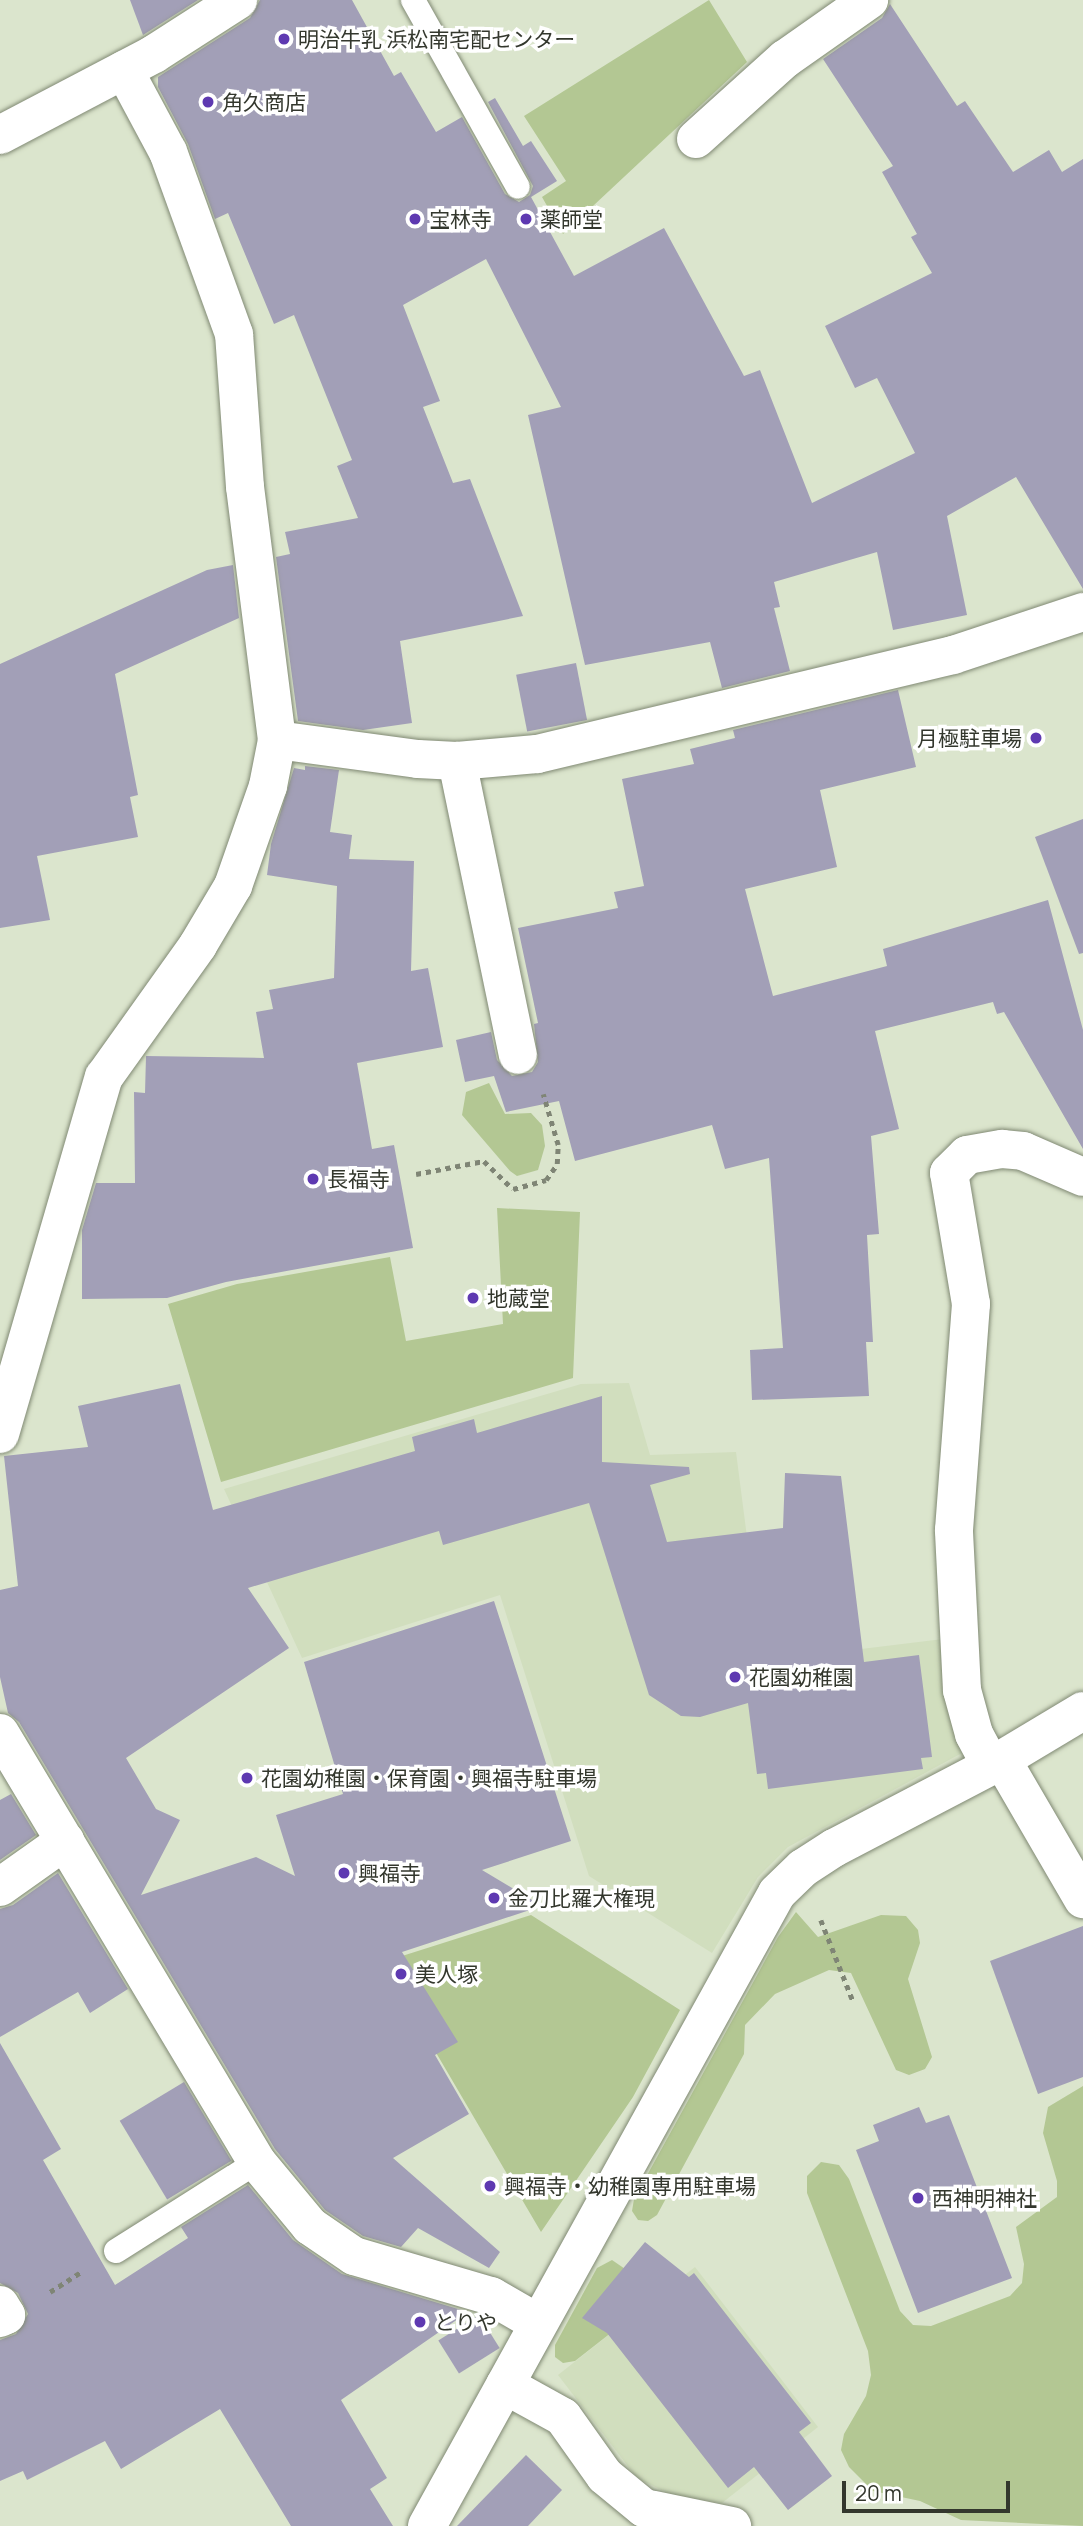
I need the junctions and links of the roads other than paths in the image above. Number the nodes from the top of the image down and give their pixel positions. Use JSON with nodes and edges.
{"nodes":[{"id":1,"x":238,"y":0,"type":"edge"},
{"id":2,"x":413,"y":0,"type":"edge"},
{"id":3,"x":869,"y":0,"type":"edge"},
{"id":4,"x":124,"y":70,"type":"junction"},
{"id":5,"x":0,"y":135,"type":"edge"},
{"id":6,"x":696,"y":139,"type":"dead end"},
{"id":7,"x":518,"y":187,"type":"dead end"},
{"id":8,"x":1083,"y":612,"type":"edge"},
{"id":9,"x":277,"y":740,"type":"junction"},
{"id":10,"x":457,"y":761,"type":"junction"},
{"id":11,"x":518,"y":1055,"type":"road end"},
{"id":12,"x":1083,"y":1177,"type":"edge"},
{"id":13,"x":9,"y":1367,"type":"edge"},
{"id":14,"x":0,"y":1434,"type":"edge"},
{"id":15,"x":1083,"y":1711,"type":"edge"},
{"id":16,"x":0,"y":1733,"type":"edge"},
{"id":17,"x":996,"y":1763,"type":"junction"},
{"id":18,"x":65,"y":1840,"type":"junction"},
{"id":19,"x":0,"y":1887,"type":"edge"},
{"id":20,"x":1083,"y":1899,"type":"edge"},
{"id":21,"x":257,"y":2162,"type":"junction"},
{"id":22,"x":117,"y":2250,"type":"road end"},
{"id":23,"x":538,"y":2323,"type":"junction"},
{"id":24,"x":505,"y":2385,"type":"junction"},
{"id":25,"x":640,"y":2517,"type":"edge"},
{"id":26,"x":427,"y":2526,"type":"edge"},
{"id":27,"x":732,"y":2526,"type":"edge"}],
"edges":[{"from":1,"to":4,"type":"street"},
{"from":2,"to":7,"type":"lane"},
{"from":3,"to":6,"type":"street"},
{"from":4,"to":5,"type":"street"},
{"from":4,"to":9,"type":"street"},
{"from":8,"to":10,"type":"street"},
{"from":9,"to":10,"type":"street"},
{"from":9,"to":13,"type":"street"},
{"from":10,"to":11,"type":"street"},
{"from":12,"to":17,"type":"street"},
{"from":13,"to":14,"type":"street"},
{"from":15,"to":17,"type":"street"},
{"from":16,"to":18,"type":"street"},
{"from":17,"to":20,"type":"street"},
{"from":17,"to":23,"type":"street"},
{"from":18,"to":19,"type":"street"},
{"from":18,"to":21,"type":"street"},
{"from":21,"to":22,"type":"lane"},
{"from":21,"to":23,"type":"street"},
{"from":23,"to":24,"type":"street"},
{"from":24,"to":25,"type":"street"},
{"from":24,"to":26,"type":"street"},
{"from":25,"to":27,"type":"street"}]}
